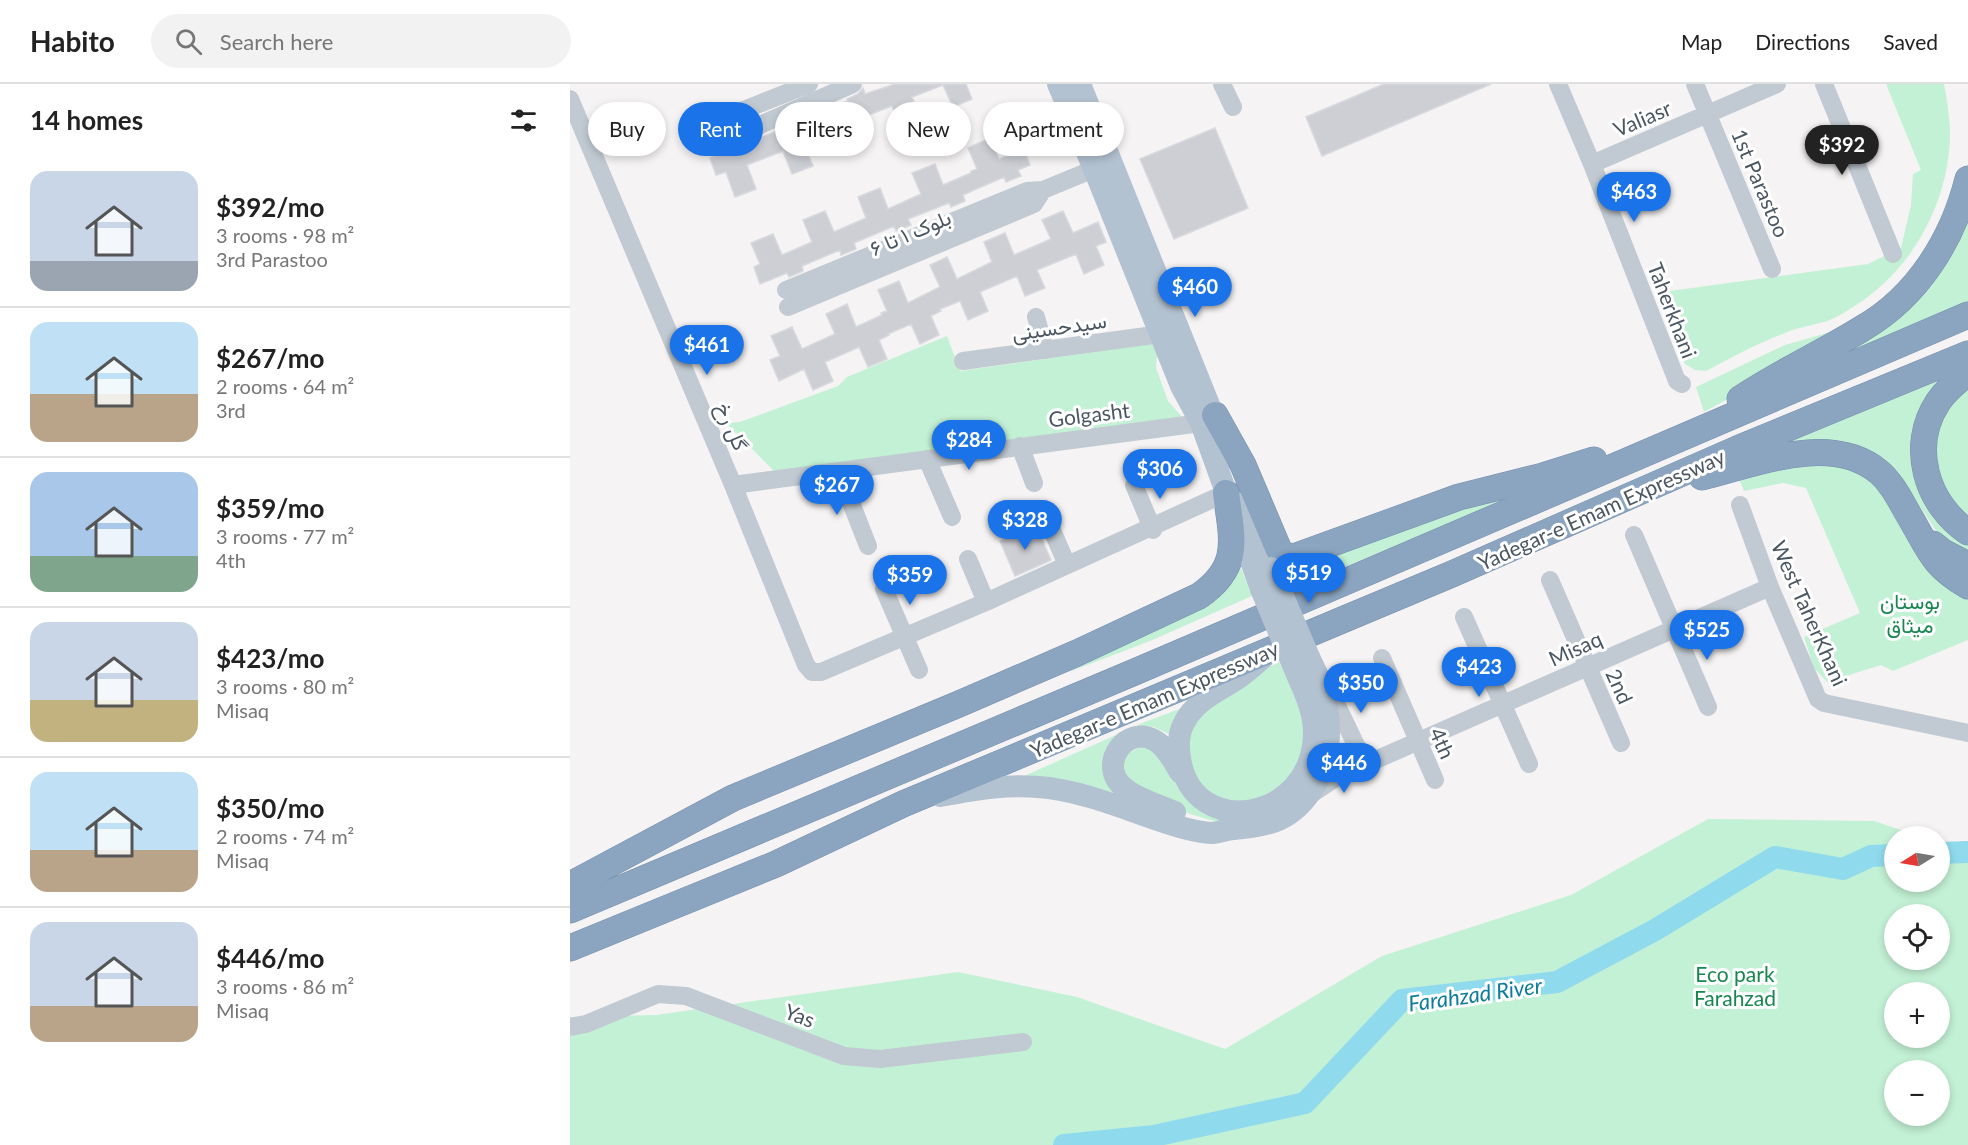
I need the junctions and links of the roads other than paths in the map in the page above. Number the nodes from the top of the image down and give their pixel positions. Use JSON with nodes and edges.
{"nodes":[{"id":1,"x":809,"y":84,"type":"edge"},
{"id":2,"x":853,"y":84,"type":"edge"},
{"id":3,"x":1058,"y":84,"type":"edge"},
{"id":4,"x":1080,"y":84,"type":"edge"},
{"id":5,"x":1092,"y":84,"type":"edge"},
{"id":6,"x":1222,"y":84,"type":"edge"},
{"id":7,"x":1558,"y":84,"type":"edge"},
{"id":8,"x":1695,"y":84,"type":"edge"},
{"id":9,"x":1777,"y":84,"type":"edge"},
{"id":10,"x":1824,"y":84,"type":"edge"},
{"id":11,"x":570,"y":99,"type":"edge"},
{"id":12,"x":763,"y":102,"type":"edge"},
{"id":13,"x":1233,"y":107,"type":"dead end"},
{"id":14,"x":1707,"y":114,"type":"junction"},
{"id":15,"x":763,"y":124,"type":"edge"},
{"id":16,"x":1592,"y":164,"type":"junction"},
{"id":17,"x":1094,"y":169,"type":"junction"},
{"id":18,"x":1968,"y":178,"type":"edge"},
{"id":19,"x":1893,"y":254,"type":"dead end"},
{"id":20,"x":1772,"y":269,"type":"dead end"},
{"id":21,"x":1163,"y":288,"type":"junction"},
{"id":22,"x":787,"y":299,"type":"dead end"},
{"id":23,"x":1968,"y":315,"type":"edge"},
{"id":24,"x":1036,"y":317,"type":"dead end"},
{"id":25,"x":1161,"y":334,"type":"junction"},
{"id":26,"x":1046,"y":350,"type":"junction"},
{"id":27,"x":1968,"y":354,"type":"edge"},
{"id":28,"x":963,"y":361,"type":"dead end"},
{"id":29,"x":1968,"y":373,"type":"edge"},
{"id":30,"x":1682,"y":384,"type":"dead end"},
{"id":31,"x":1208,"y":419,"type":"junction"},
{"id":32,"x":1674,"y":441,"type":"junction"},
{"id":33,"x":1020,"y":446,"type":"junction"},
{"id":34,"x":927,"y":459,"type":"junction"},
{"id":35,"x":839,"y":472,"type":"junction"},
{"id":36,"x":1034,"y":483,"type":"dead end"},
{"id":37,"x":733,"y":485,"type":"junction"},
{"id":38,"x":1134,"y":485,"type":"dead end"},
{"id":39,"x":1226,"y":493,"type":"junction"},
{"id":40,"x":1629,"y":496,"type":"junction"},
{"id":41,"x":1740,"y":505,"type":"dead end"},
{"id":42,"x":1046,"y":516,"type":"dead end"},
{"id":43,"x":952,"y":517,"type":"dead end"},
{"id":44,"x":1153,"y":529,"type":"junction"},
{"id":45,"x":1919,"y":532,"type":"junction"},
{"id":46,"x":1968,"y":532,"type":"edge"},
{"id":47,"x":1634,"y":535,"type":"dead end"},
{"id":48,"x":868,"y":546,"type":"dead end"},
{"id":49,"x":968,"y":559,"type":"dead end"},
{"id":50,"x":1067,"y":565,"type":"junction"},
{"id":51,"x":1968,"y":565,"type":"edge"},
{"id":52,"x":1550,"y":580,"type":"dead end"},
{"id":53,"x":1968,"y":586,"type":"edge"},
{"id":54,"x":1770,"y":587,"type":"junction"},
{"id":55,"x":884,"y":589,"type":"dead end"},
{"id":56,"x":986,"y":602,"type":"junction"},
{"id":57,"x":1464,"y":616,"type":"dead end"},
{"id":58,"x":1673,"y":630,"type":"junction"},
{"id":59,"x":904,"y":636,"type":"junction"},
{"id":60,"x":1291,"y":657,"type":"junction"},
{"id":61,"x":1382,"y":658,"type":"dead end"},
{"id":62,"x":1587,"y":667,"type":"junction"},
{"id":63,"x":919,"y":670,"type":"dead end"},
{"id":64,"x":1322,"y":686,"type":"junction"},
{"id":65,"x":1502,"y":706,"type":"junction"},
{"id":66,"x":1708,"y":707,"type":"dead end"},
{"id":67,"x":1968,"y":733,"type":"edge"},
{"id":68,"x":1418,"y":741,"type":"junction"},
{"id":69,"x":1621,"y":743,"type":"dead end"},
{"id":70,"x":1365,"y":764,"type":"junction"},
{"id":71,"x":1529,"y":764,"type":"dead end"},
{"id":72,"x":1435,"y":780,"type":"dead end"},
{"id":73,"x":1186,"y":781,"type":"junction"},
{"id":74,"x":1308,"y":796,"type":"junction"},
{"id":75,"x":903,"y":804,"type":"junction"},
{"id":76,"x":1232,"y":829,"type":"junction"},
{"id":77,"x":570,"y":885,"type":"edge"},
{"id":78,"x":570,"y":909,"type":"edge"},
{"id":79,"x":570,"y":948,"type":"edge"},
{"id":80,"x":570,"y":1027,"type":"edge"},
{"id":81,"x":1023,"y":1042,"type":"dead end"}],
"edges":[{"from":1,"to":12,"type":"street"},
{"from":2,"to":15,"type":"street"},
{"from":3,"to":17,"type":"main road"},
{"from":4,"to":21,"type":"main road"},
{"from":5,"to":21,"type":"main road"},
{"from":6,"to":13,"type":"street"},
{"from":7,"to":16,"type":"street","name":"Taherkhani"},
{"from":8,"to":14,"type":"street","name":"1st Parastoo"},
{"from":9,"to":14,"type":"street","name":"Valiasr"},
{"from":10,"to":19,"type":"street"},
{"from":11,"to":37,"type":"street","name":"گل رخ"},
{"from":14,"to":16,"type":"street","name":"Valiasr"},
{"from":14,"to":20,"type":"street","name":"1st Parastoo"},
{"from":16,"to":30,"type":"street","name":"Taherkhani"},
{"from":17,"to":22,"type":"street"},
{"from":17,"to":25,"type":"main road"},
{"from":18,"to":32,"type":"highway"},
{"from":21,"to":31,"type":"main road"},
{"from":23,"to":32,"type":"highway","name":"Yadegar-e Emam Expressway"},
{"from":24,"to":26,"type":"street"},
{"from":25,"to":26,"type":"street","name":"سیدحسینی"},
{"from":25,"to":31,"type":"main road"},
{"from":26,"to":28,"type":"street","name":"سیدحسینی"},
{"from":27,"to":40,"type":"highway","name":"Yadegar-e Emam Expressway"},
{"from":29,"to":46,"type":"highway"},
{"from":31,"to":32,"type":"highway"},
{"from":31,"to":33,"type":"street","name":"Golgasht"},
{"from":31,"to":39,"type":"main road"},
{"from":31,"to":60,"type":"main road","bridge":true},
{"from":32,"to":78,"type":"highway","name":"Yadegar-e Emam Expressway"},
{"from":33,"to":34,"type":"street","name":"Golgasht"},
{"from":33,"to":36,"type":"street"},
{"from":34,"to":35,"type":"street","name":"Golgasht"},
{"from":34,"to":43,"type":"street"},
{"from":35,"to":37,"type":"street","name":"Golgasht"},
{"from":35,"to":48,"type":"street"},
{"from":37,"to":59,"type":"street","name":"گل رخ"},
{"from":38,"to":44,"type":"street"},
{"from":39,"to":44,"type":"street"},
{"from":39,"to":60,"type":"main road","bridge":true},
{"from":39,"to":77,"type":"highway"},
{"from":40,"to":45,"type":"highway"},
{"from":40,"to":60,"type":"highway","name":"Yadegar-e Emam Expressway"},
{"from":41,"to":54,"type":"street","name":"West TaherKhani"},
{"from":42,"to":50,"type":"street"},
{"from":44,"to":50,"type":"street"},
{"from":45,"to":51,"type":"highway"},
{"from":45,"to":53,"type":"highway"},
{"from":47,"to":58,"type":"street"},
{"from":49,"to":56,"type":"street"},
{"from":50,"to":56,"type":"street"},
{"from":52,"to":62,"type":"street","name":"2nd"},
{"from":54,"to":58,"type":"street","name":"Misaq"},
{"from":54,"to":67,"type":"street","name":"West TaherKhani"},
{"from":55,"to":59,"type":"street"},
{"from":56,"to":59,"type":"street"},
{"from":57,"to":65,"type":"street"},
{"from":58,"to":62,"type":"street","name":"Misaq"},
{"from":58,"to":66,"type":"street"},
{"from":59,"to":63,"type":"street"},
{"from":60,"to":64,"type":"main road"},
{"from":60,"to":73,"type":"main road"},
{"from":60,"to":73,"type":"main road"},
{"from":60,"to":75,"type":"highway","name":"Yadegar-e Emam Expressway"},
{"from":61,"to":68,"type":"street","name":"4th"},
{"from":62,"to":65,"type":"street","name":"Misaq"},
{"from":62,"to":69,"type":"street","name":"2nd"},
{"from":64,"to":70,"type":"street"},
{"from":64,"to":74,"type":"main road"},
{"from":65,"to":68,"type":"street","name":"Misaq"},
{"from":65,"to":71,"type":"street"},
{"from":68,"to":70,"type":"street","name":"Misaq"},
{"from":68,"to":72,"type":"street","name":"4th"},
{"from":70,"to":74,"type":"street","name":"Misaq"},
{"from":73,"to":76,"type":"main road"},
{"from":74,"to":76,"type":"main road"},
{"from":75,"to":76,"type":"main road"},
{"from":75,"to":79,"type":"highway","name":"Yadegar-e Emam Expressway"},
{"from":80,"to":81,"type":"street","name":"Yas"}]}
